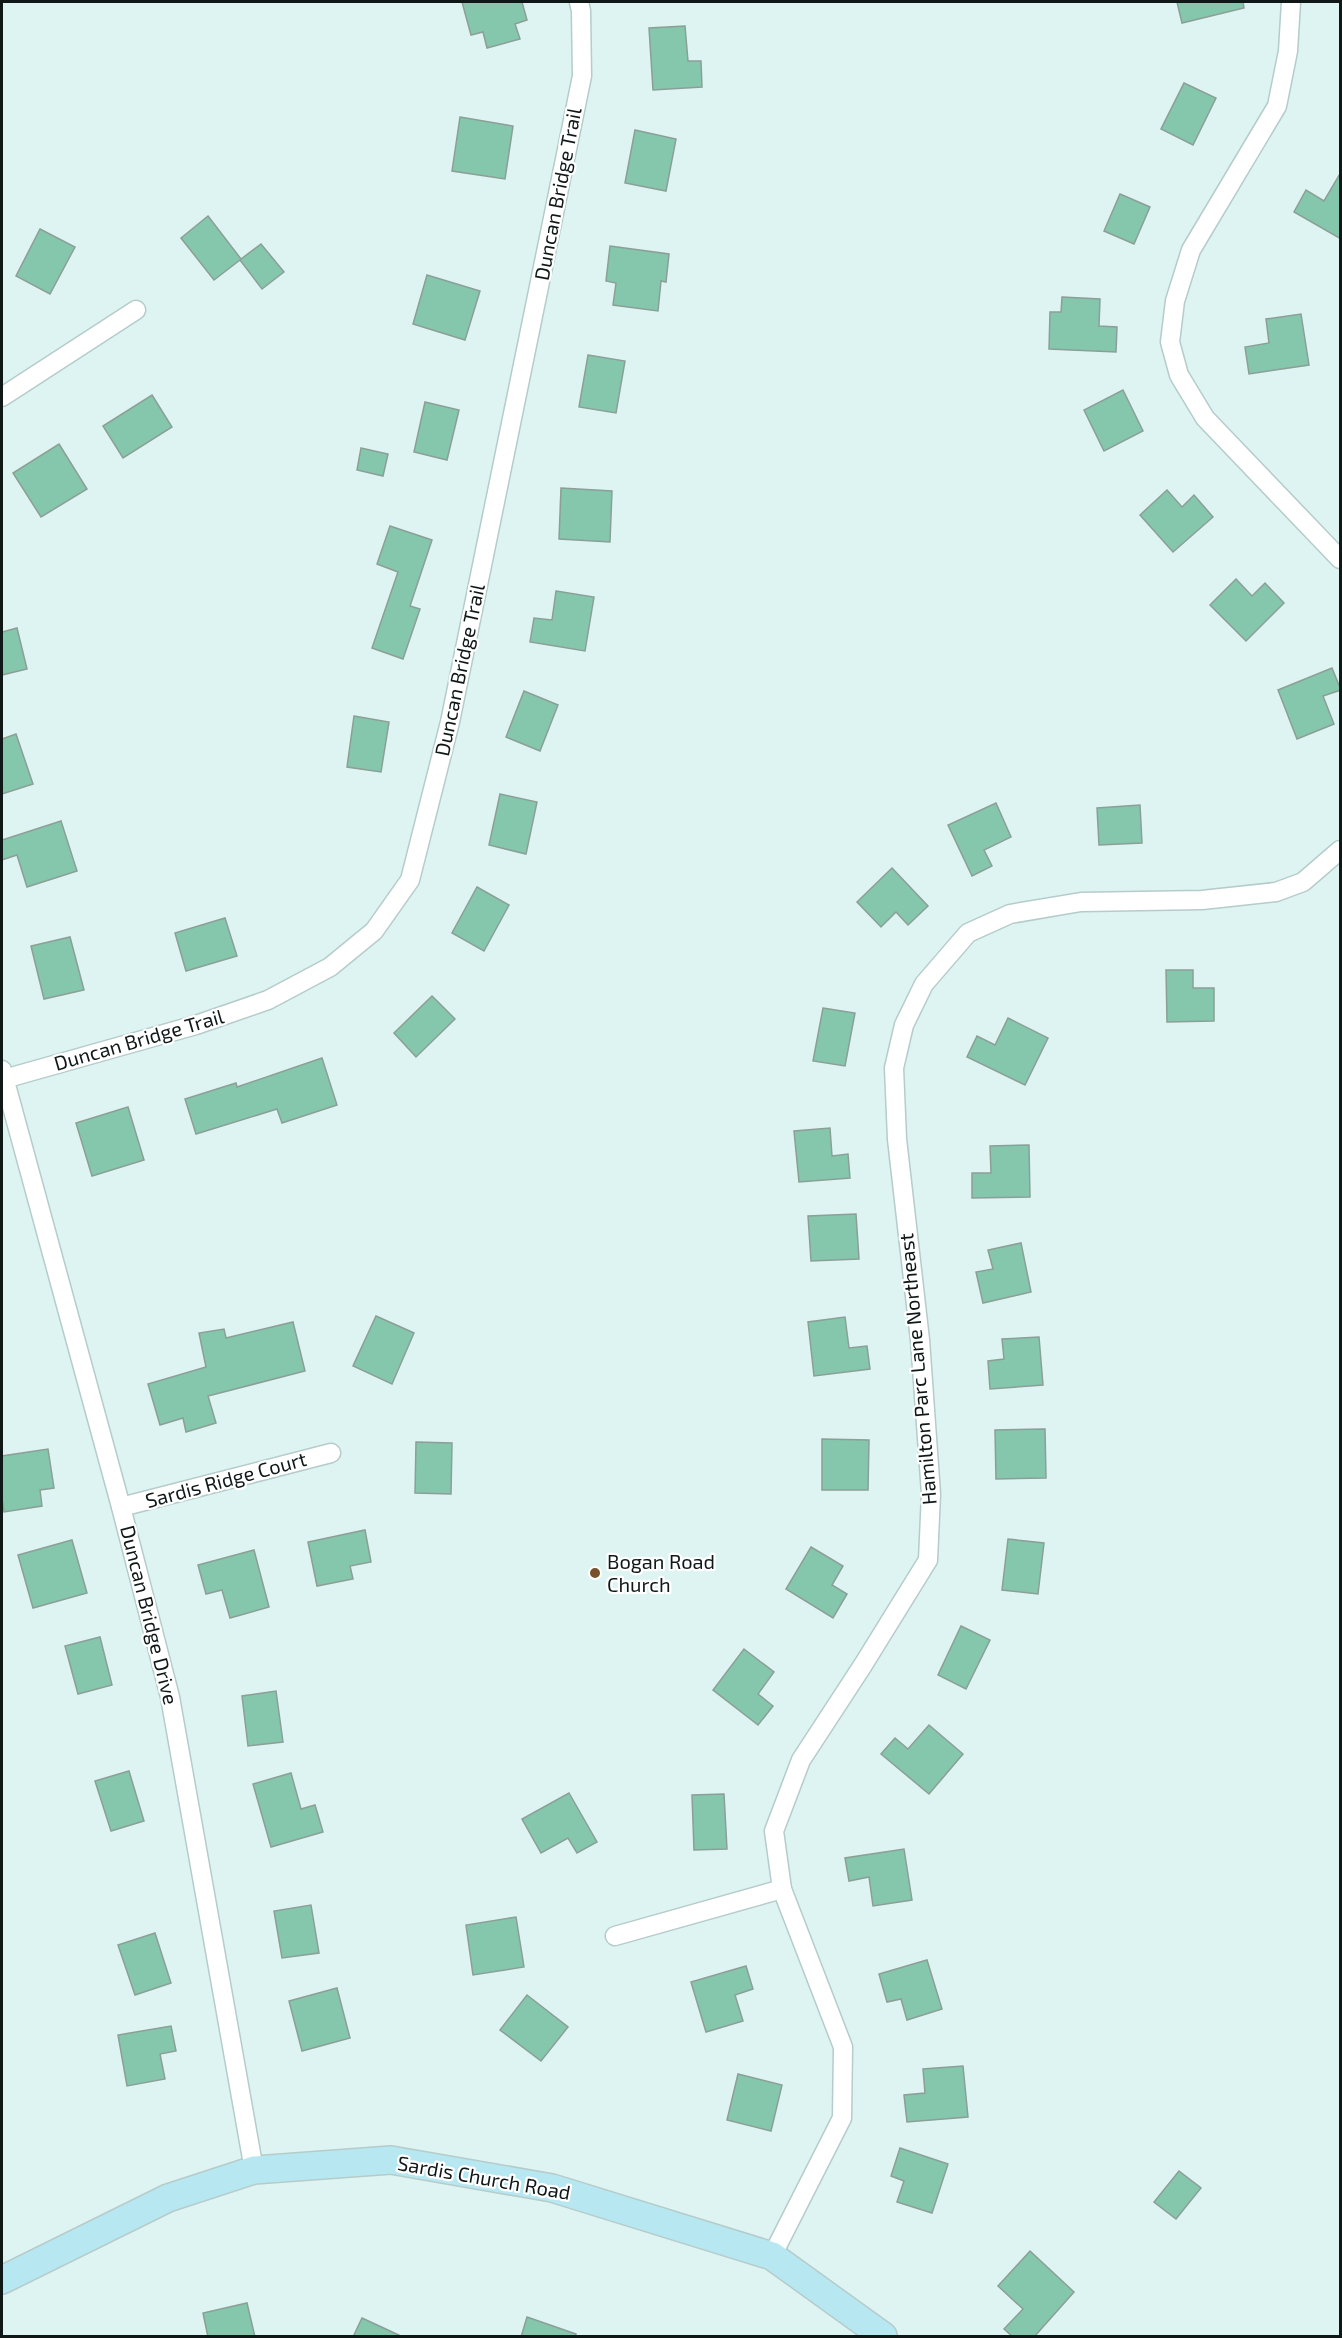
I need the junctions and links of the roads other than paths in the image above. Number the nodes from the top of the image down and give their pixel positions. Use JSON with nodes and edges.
{"nodes":[{"id":1,"x":579,"y":2,"type":"edge"},
{"id":2,"x":1291,"y":2,"type":"edge"},
{"id":3,"x":136,"y":310,"type":"dead end"},
{"id":4,"x":2,"y":397,"type":"edge"},
{"id":5,"x":1341,"y":559,"type":"edge"},
{"id":6,"x":1341,"y":850,"type":"edge"},
{"id":7,"x":3,"y":1075,"type":"edge"},
{"id":8,"x":331,"y":1453,"type":"dead end"},
{"id":9,"x":122,"y":1507,"type":"junction"},
{"id":10,"x":782,"y":1889,"type":"junction"},
{"id":11,"x":615,"y":1936,"type":"dead end"},
{"id":12,"x":254,"y":2170,"type":"junction"},
{"id":13,"x":772,"y":2256,"type":"junction"},
{"id":14,"x":2,"y":2280,"type":"edge"},
{"id":15,"x":883,"y":2337,"type":"edge"}],
"edges":[{"from":1,"to":7,"type":"street","name":"Duncan Bridge Trail"},
{"from":2,"to":5,"type":"street"},
{"from":3,"to":4,"type":"street"},
{"from":6,"to":10,"type":"street","name":"Hamilton Parc Lane Northeast"},
{"from":7,"to":9,"type":"street","name":"Duncan Bridge Drive"},
{"from":8,"to":9,"type":"street","name":"Sardis Ridge Court"},
{"from":9,"to":12,"type":"street","name":"Duncan Bridge Drive"},
{"from":10,"to":11,"type":"street"},
{"from":10,"to":13,"type":"street","name":"Hamilton Parc Lane Northeast"},
{"from":12,"to":13,"type":"street","name":"Sardis Church Road"},
{"from":12,"to":14,"type":"street","name":"Sardis Church Road"},
{"from":13,"to":15,"type":"street","name":"Sardis Church Road"}]}
